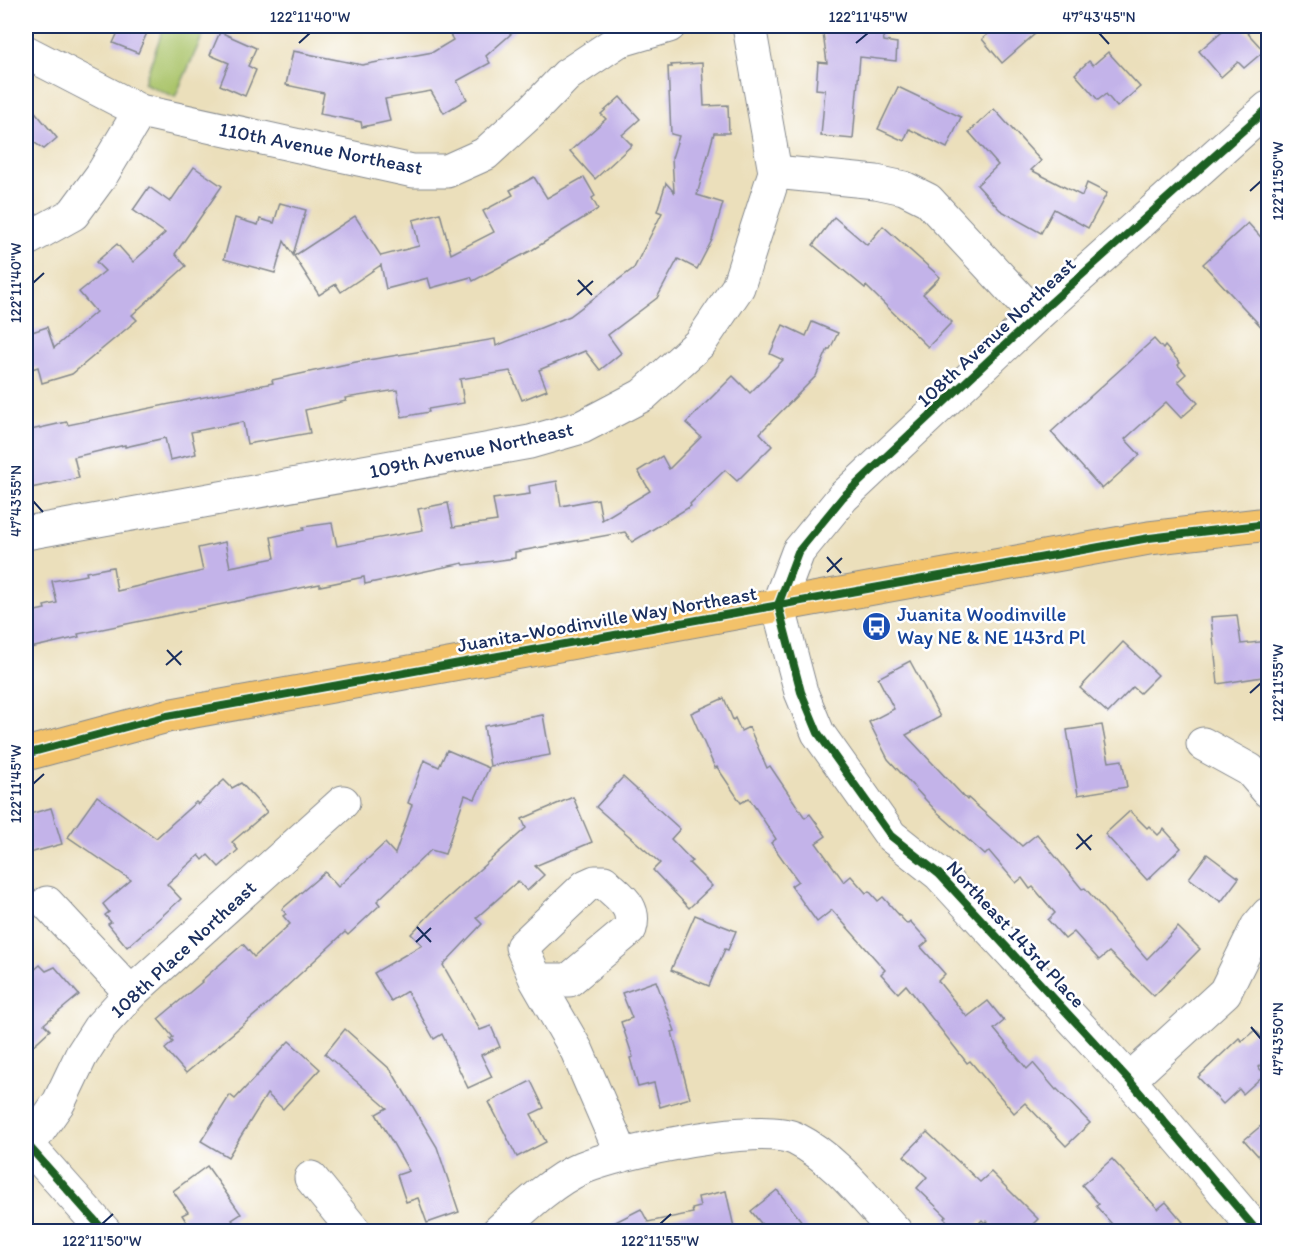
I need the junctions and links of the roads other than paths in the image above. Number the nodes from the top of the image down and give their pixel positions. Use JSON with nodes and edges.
{"nodes":[{"id":1,"x":669,"y":26,"type":"edge"},
{"id":2,"x":749,"y":26,"type":"edge"},
{"id":3,"x":26,"y":51,"type":"edge"},
{"id":4,"x":1269,"y":108,"type":"edge"},
{"id":5,"x":140,"y":111,"type":"junction"},
{"id":6,"x":775,"y":172,"type":"junction"},
{"id":7,"x":26,"y":240,"type":"edge"},
{"id":8,"x":1036,"y":316,"type":"junction"},
{"id":9,"x":1269,"y":524,"type":"edge"},
{"id":10,"x":26,"y":533,"type":"edge"},
{"id":11,"x":778,"y":605,"type":"junction"},
{"id":12,"x":1203,"y":744,"type":"dead end"},
{"id":13,"x":26,"y":754,"type":"edge"},
{"id":14,"x":1269,"y":791,"type":"edge"},
{"id":15,"x":343,"y":802,"type":"dead end"},
{"id":16,"x":46,"y":903,"type":"dead end"},
{"id":17,"x":1269,"y":914,"type":"edge"},
{"id":18,"x":536,"y":980,"type":"dead end"},
{"id":19,"x":131,"y":993,"type":"junction"},
{"id":20,"x":1129,"y":1080,"type":"junction"},
{"id":21,"x":27,"y":1144,"type":"edge"},
{"id":22,"x":622,"y":1155,"type":"junction"},
{"id":23,"x":311,"y":1178,"type":"dead end"},
{"id":24,"x":105,"y":1232,"type":"edge"},
{"id":25,"x":355,"y":1232,"type":"edge"},
{"id":26,"x":498,"y":1232,"type":"edge"},
{"id":27,"x":896,"y":1232,"type":"edge"},
{"id":28,"x":1258,"y":1232,"type":"edge"}],
"edges":[{"from":1,"to":5,"type":"street","name":"110th Avenue Northeast"},
{"from":2,"to":6,"type":"street","name":"109th Avenue Northeast"},
{"from":3,"to":5,"type":"street","name":"110th Avenue Northeast"},
{"from":4,"to":8,"type":"street","name":"108th Avenue Northeast"},
{"from":5,"to":7,"type":"street"},
{"from":6,"to":8,"type":"street"},
{"from":6,"to":10,"type":"street","name":"109th Avenue Northeast"},
{"from":8,"to":11,"type":"street","name":"108th Avenue Northeast"},
{"from":9,"to":11,"type":"main road","name":"Juanita-Woodinville Way Northeast"},
{"from":11,"to":13,"type":"main road","name":"Juanita-Woodinville Way Northeast"},
{"from":11,"to":20,"type":"street","name":"Northeast 143rd Place"},
{"from":12,"to":14,"type":"street"},
{"from":15,"to":19,"type":"street","name":"108th Place Northeast"},
{"from":16,"to":19,"type":"street"},
{"from":17,"to":20,"type":"street"},
{"from":18,"to":22,"type":"street"},
{"from":19,"to":21,"type":"street","name":"108th Place Northeast"},
{"from":20,"to":28,"type":"street","name":"Northeast 143rd Place"},
{"from":21,"to":24,"type":"street"},
{"from":22,"to":26,"type":"street"},
{"from":22,"to":27,"type":"street"},
{"from":23,"to":25,"type":"street"}]}
